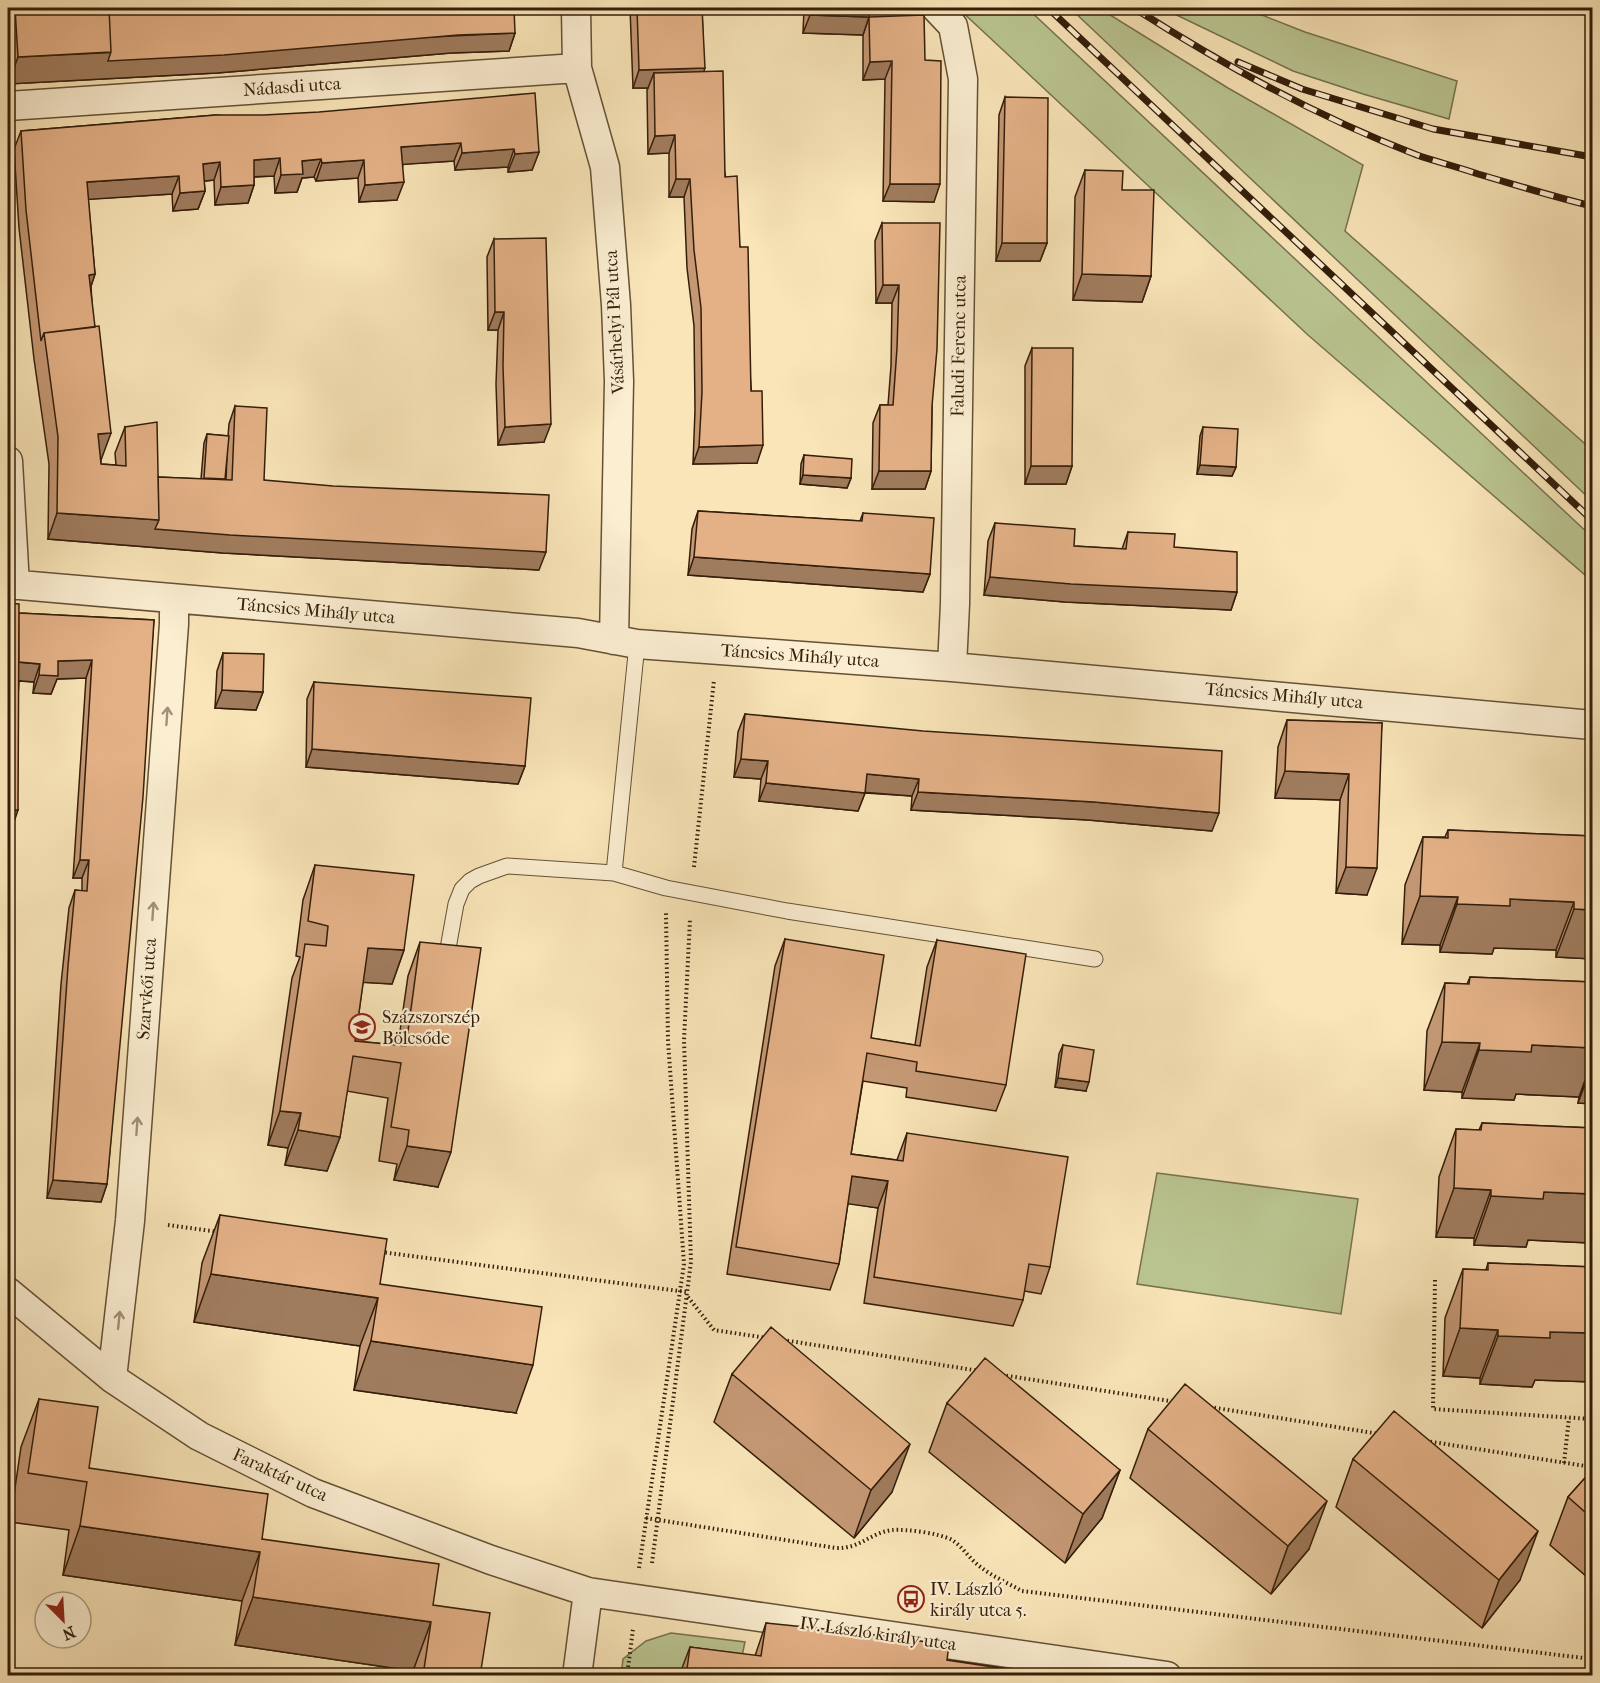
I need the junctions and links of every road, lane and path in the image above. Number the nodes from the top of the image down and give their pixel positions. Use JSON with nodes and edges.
{"nodes":[{"id":1,"x":576,"y":8,"type":"edge"},
{"id":2,"x":944,"y":16,"type":"edge"},
{"id":3,"x":577,"y":68,"type":"junction"},
{"id":4,"x":8,"y":106,"type":"edge"},
{"id":5,"x":8,"y":461,"type":"edge"},
{"id":6,"x":11,"y":584,"type":"edge"},
{"id":7,"x":174,"y":599,"type":"junction"},
{"id":8,"x":625,"y":642,"type":"junction"},
{"id":9,"x":952,"y":667,"type":"junction"},
{"id":10,"x":714,"y":675,"type":"dead end"},
{"id":11,"x":1593,"y":725,"type":"edge"},
{"id":12,"x":614,"y":873,"type":"junction"},
{"id":13,"x":666,"y":888,"type":"junction"},
{"id":14,"x":691,"y":892,"type":"junction"},
{"id":15,"x":1095,"y":959,"type":"dead end"},
{"id":16,"x":444,"y":973,"type":"edge"},
{"id":17,"x":168,"y":1225,"type":"dead end"},
{"id":18,"x":226,"y":1232,"type":"edge"},
{"id":19,"x":377,"y":1252,"type":"edge"},
{"id":20,"x":1435,"y":1280,"type":"dead end"},
{"id":21,"x":680,"y":1291,"type":"junction"},
{"id":22,"x":8,"y":1292,"type":"edge"},
{"id":23,"x":688,"y":1294,"type":"junction"},
{"id":24,"x":987,"y":1372,"type":"edge"},
{"id":25,"x":998,"y":1374,"type":"edge"},
{"id":26,"x":112,"y":1378,"type":"junction"},
{"id":27,"x":1176,"y":1402,"type":"edge"},
{"id":28,"x":1200,"y":1406,"type":"edge"},
{"id":29,"x":1569,"y":1418,"type":"junction"},
{"id":30,"x":1593,"y":1419,"type":"edge"},
{"id":31,"x":1390,"y":1435,"type":"edge"},
{"id":32,"x":1425,"y":1441,"type":"edge"},
{"id":33,"x":1564,"y":1463,"type":"junction"},
{"id":34,"x":1593,"y":1467,"type":"edge"},
{"id":35,"x":646,"y":1518,"type":"junction"},
{"id":36,"x":657,"y":1520,"type":"junction"},
{"id":37,"x":640,"y":1562,"type":"dead end"},
{"id":38,"x":652,"y":1563,"type":"dead end"},
{"id":39,"x":588,"y":1592,"type":"junction"},
{"id":40,"x":633,"y":1623,"type":"dead end"},
{"id":41,"x":1593,"y":1659,"type":"edge"},
{"id":42,"x":692,"y":1664,"type":"edge"},
{"id":43,"x":577,"y":1676,"type":"edge"},
{"id":44,"x":627,"y":1676,"type":"edge"},
{"id":45,"x":672,"y":1676,"type":"edge"},
{"id":46,"x":1167,"y":1676,"type":"edge"}],
"edges":[{"from":1,"to":3,"type":"street","name":"Vásárhelyi Pál utca"},
{"from":2,"to":9,"type":"street","name":"Faludi Ferenc utca"},
{"from":3,"to":4,"type":"street","name":"Nádasdi utca"},
{"from":3,"to":8,"type":"street","name":"Vásárhelyi Pál utca"},
{"from":5,"to":6,"type":"street"},
{"from":6,"to":7,"type":"street","name":"Táncsics Mihály utca"},
{"from":7,"to":8,"type":"street","name":"Táncsics Mihály utca"},
{"from":26,"to":7,"type":"street","name":"Szarvkői utca","one_way":true},
{"from":8,"to":9,"type":"street","name":"Táncsics Mihály utca"},
{"from":8,"to":12,"type":"lane"},
{"from":9,"to":11,"type":"street","name":"Táncsics Mihály utca"},
{"from":10,"to":14,"type":"path"},
{"from":12,"to":13,"type":"lane"},
{"from":12,"to":16,"type":"lane"},
{"from":13,"to":14,"type":"lane"},
{"from":13,"to":21,"type":"path"},
{"from":14,"to":15,"type":"lane"},
{"from":14,"to":23,"type":"path"},
{"from":17,"to":18,"type":"path"},
{"from":19,"to":21,"type":"path"},
{"from":20,"to":29,"type":"path"},
{"from":21,"to":23,"type":"path"},
{"from":21,"to":35,"type":"path"},
{"from":22,"to":26,"type":"street","name":"Faraktár utca"},
{"from":23,"to":24,"type":"path"},
{"from":23,"to":36,"type":"path"},
{"from":25,"to":27,"type":"path"},
{"from":26,"to":39,"type":"street","name":"Faraktár utca"},
{"from":28,"to":31,"type":"path"},
{"from":29,"to":30,"type":"path"},
{"from":29,"to":33,"type":"path"},
{"from":32,"to":33,"type":"path"},
{"from":33,"to":34,"type":"path"},
{"from":35,"to":36,"type":"path"},
{"from":35,"to":37,"type":"path"},
{"from":36,"to":38,"type":"path"},
{"from":36,"to":41,"type":"path"},
{"from":39,"to":43,"type":"street"},
{"from":39,"to":46,"type":"street","name":"IV. László király utca"},
{"from":40,"to":44,"type":"path"},
{"from":42,"to":45,"type":"path"}]}
